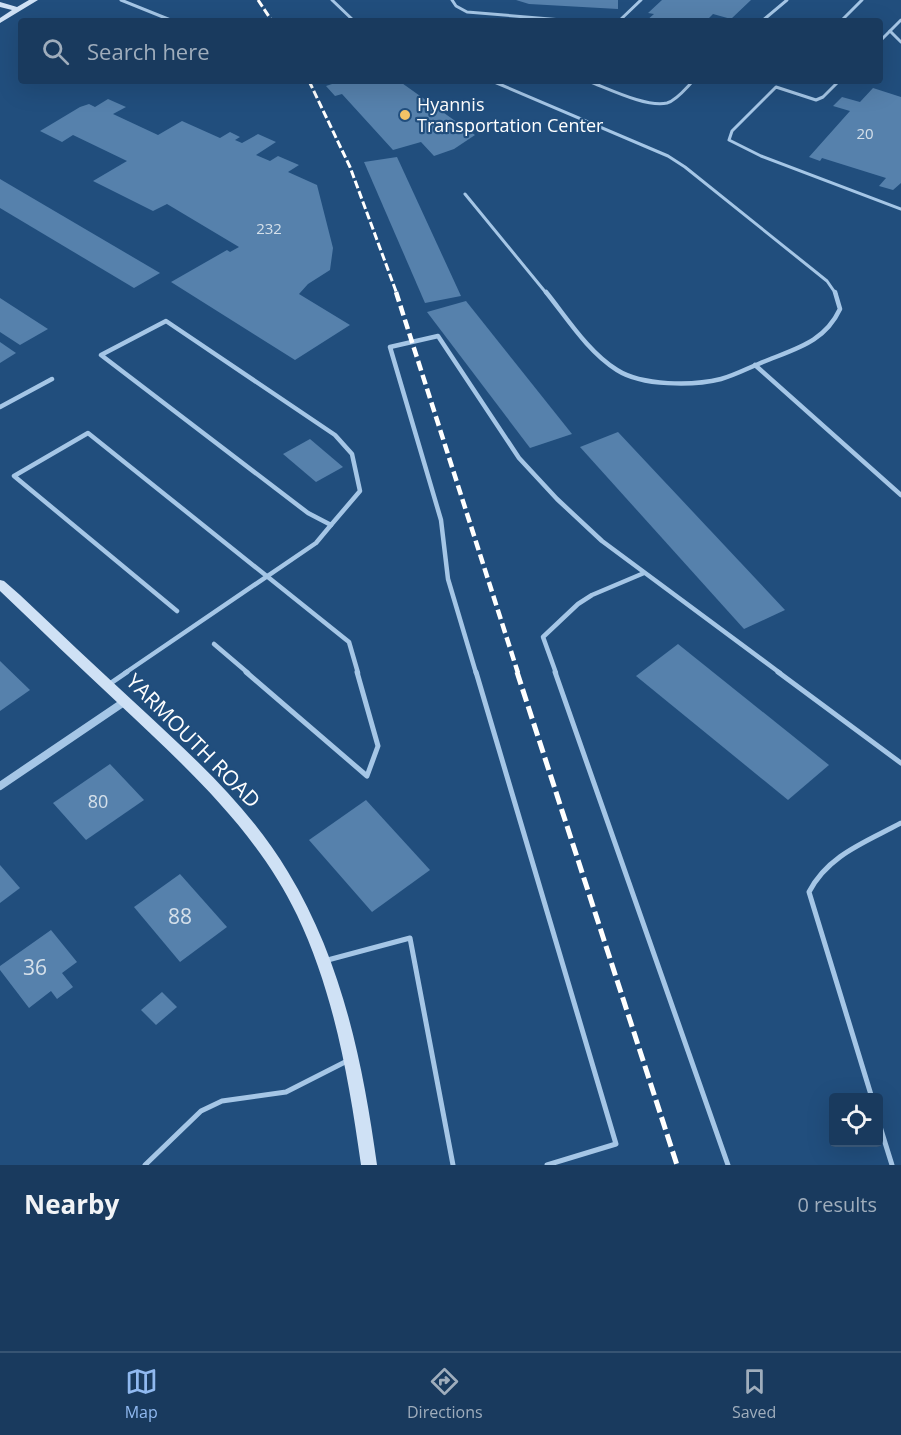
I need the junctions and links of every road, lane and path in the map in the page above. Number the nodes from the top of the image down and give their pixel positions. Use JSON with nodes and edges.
{"nodes":[{"id":1,"x":34,"y":0,"type":"edge"},
{"id":2,"x":121,"y":0,"type":"edge"},
{"id":3,"x":332,"y":0,"type":"edge"},
{"id":4,"x":452,"y":0,"type":"edge"},
{"id":5,"x":641,"y":0,"type":"edge"},
{"id":6,"x":787,"y":0,"type":"edge"},
{"id":7,"x":862,"y":0,"type":"edge"},
{"id":8,"x":0,"y":4,"type":"edge"},
{"id":9,"x":18,"y":10,"type":"junction"},
{"id":10,"x":166,"y":18,"type":"edge"},
{"id":11,"x":351,"y":18,"type":"edge"},
{"id":12,"x":538,"y":18,"type":"edge"},
{"id":13,"x":622,"y":18,"type":"edge"},
{"id":14,"x":766,"y":18,"type":"edge"},
{"id":15,"x":844,"y":18,"type":"edge"},
{"id":16,"x":901,"y":20,"type":"edge"},
{"id":17,"x":0,"y":21,"type":"edge"},
{"id":18,"x":890,"y":32,"type":"junction"},
{"id":19,"x":883,"y":38,"type":"edge"},
{"id":20,"x":901,"y":42,"type":"edge"},
{"id":21,"x":499,"y":84,"type":"edge"},
{"id":22,"x":597,"y":84,"type":"edge"},
{"id":23,"x":690,"y":84,"type":"edge"},
{"id":24,"x":779,"y":84,"type":"edge"},
{"id":25,"x":836,"y":84,"type":"edge"},
{"id":26,"x":776,"y":87,"type":"junction"},
{"id":27,"x":465,"y":194,"type":"dead end"},
{"id":28,"x":901,"y":209,"type":"edge"},
{"id":29,"x":755,"y":365,"type":"junction"},
{"id":30,"x":52,"y":379,"type":"dead end"},
{"id":31,"x":0,"y":407,"type":"edge"},
{"id":32,"x":901,"y":495,"type":"edge"},
{"id":33,"x":332,"y":525,"type":"junction"},
{"id":34,"x":644,"y":573,"type":"junction"},
{"id":35,"x":268,"y":576,"type":"junction"},
{"id":36,"x":0,"y":584,"type":"edge"},
{"id":37,"x":177,"y":611,"type":"dead end"},
{"id":38,"x":214,"y":644,"type":"dead end"},
{"id":39,"x":107,"y":685,"type":"junction"},
{"id":40,"x":124,"y":702,"type":"junction"},
{"id":41,"x":901,"y":763,"type":"edge"},
{"id":42,"x":0,"y":786,"type":"edge"},
{"id":43,"x":901,"y":823,"type":"edge"},
{"id":44,"x":324,"y":961,"type":"junction"},
{"id":45,"x":351,"y":1059,"type":"junction"},
{"id":46,"x":870,"y":1093,"type":"edge"},
{"id":47,"x":883,"y":1134,"type":"edge"},
{"id":48,"x":145,"y":1165,"type":"edge"},
{"id":49,"x":369,"y":1165,"type":"edge"},
{"id":50,"x":453,"y":1165,"type":"edge"},
{"id":51,"x":547,"y":1165,"type":"edge"},
{"id":52,"x":728,"y":1165,"type":"edge"},
{"id":53,"x":892,"y":1165,"type":"edge"}],
"edges":[{"from":1,"to":9,"type":"main road"},
{"from":2,"to":10,"type":"lane"},
{"from":3,"to":11,"type":"lane"},
{"from":4,"to":12,"type":"lane"},
{"from":5,"to":13,"type":"lane"},
{"from":6,"to":14,"type":"lane"},
{"from":7,"to":15,"type":"lane"},
{"from":8,"to":9,"type":"main road"},
{"from":9,"to":17,"type":"main road"},
{"from":16,"to":18,"type":"lane"},
{"from":18,"to":19,"type":"lane"},
{"from":18,"to":20,"type":"lane"},
{"from":21,"to":29,"type":"lane"},
{"from":22,"to":23,"type":"lane"},
{"from":24,"to":26,"type":"lane"},
{"from":25,"to":26,"type":"lane"},
{"from":26,"to":28,"type":"lane"},
{"from":27,"to":29,"type":"lane"},
{"from":29,"to":32,"type":"lane"},
{"from":30,"to":31,"type":"lane"},
{"from":33,"to":33,"type":"lane"},
{"from":33,"to":35,"type":"lane"},
{"from":34,"to":41,"type":"lane"},
{"from":34,"to":51,"type":"lane"},
{"from":34,"to":52,"type":"lane"},
{"from":35,"to":37,"type":"lane"},
{"from":35,"to":38,"type":"lane"},
{"from":35,"to":39,"type":"lane"},
{"from":36,"to":39,"type":"main road","name":"YARMOUTH ROAD"},
{"from":39,"to":40,"type":"main road","name":"YARMOUTH ROAD"},
{"from":40,"to":42,"type":"street"},
{"from":40,"to":44,"type":"main road","name":"YARMOUTH ROAD"},
{"from":43,"to":46,"type":"lane"},
{"from":44,"to":45,"type":"main road","name":"YARMOUTH ROAD"},
{"from":44,"to":50,"type":"lane"},
{"from":45,"to":48,"type":"lane"},
{"from":45,"to":49,"type":"main road","name":"YARMOUTH ROAD"},
{"from":47,"to":53,"type":"lane"}]}
